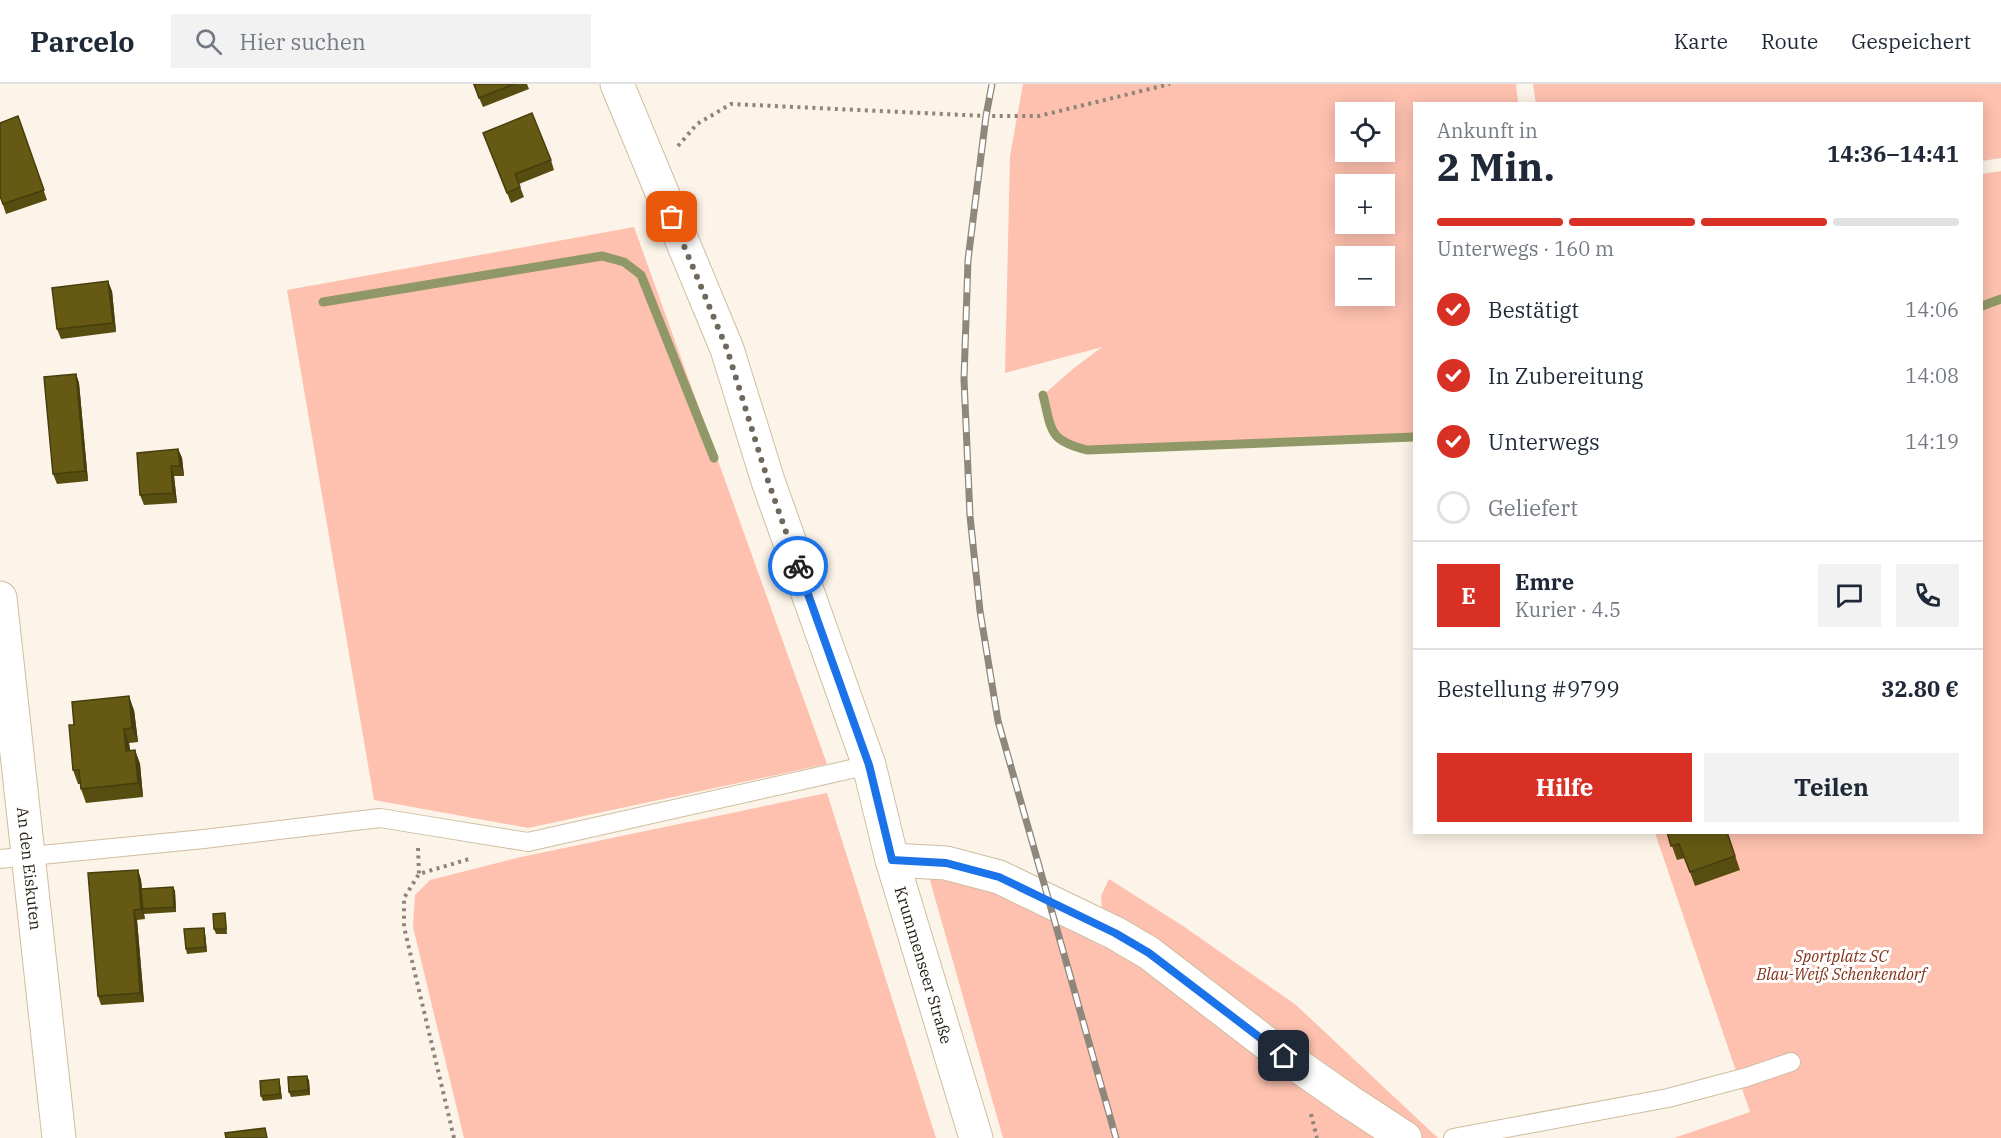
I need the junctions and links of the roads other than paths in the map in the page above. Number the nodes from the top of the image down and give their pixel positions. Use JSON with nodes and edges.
{"nodes":[{"id":1,"x":617,"y":84,"type":"edge"},
{"id":2,"x":0,"y":598,"type":"edge"},
{"id":3,"x":869,"y":765,"type":"junction"},
{"id":4,"x":14,"y":858,"type":"edge"},
{"id":5,"x":892,"y":860,"type":"junction"},
{"id":6,"x":1791,"y":1062,"type":"dead end"},
{"id":7,"x":58,"y":1138,"type":"edge"},
{"id":8,"x":975,"y":1138,"type":"edge"},
{"id":9,"x":1405,"y":1138,"type":"edge"},
{"id":10,"x":1453,"y":1138,"type":"edge"}],
"edges":[{"from":1,"to":3,"type":"street","name":"Krummenseer Straße"},
{"from":2,"to":4,"type":"street","name":"An den Eiskuten"},
{"from":3,"to":4,"type":"lane"},
{"from":3,"to":5,"type":"street","name":"Krummenseer Straße"},
{"from":4,"to":7,"type":"street","name":"An den Eiskuten"},
{"from":5,"to":8,"type":"street","name":"Krummenseer Straße"},
{"from":5,"to":9,"type":"street"},
{"from":6,"to":10,"type":"lane"}]}
